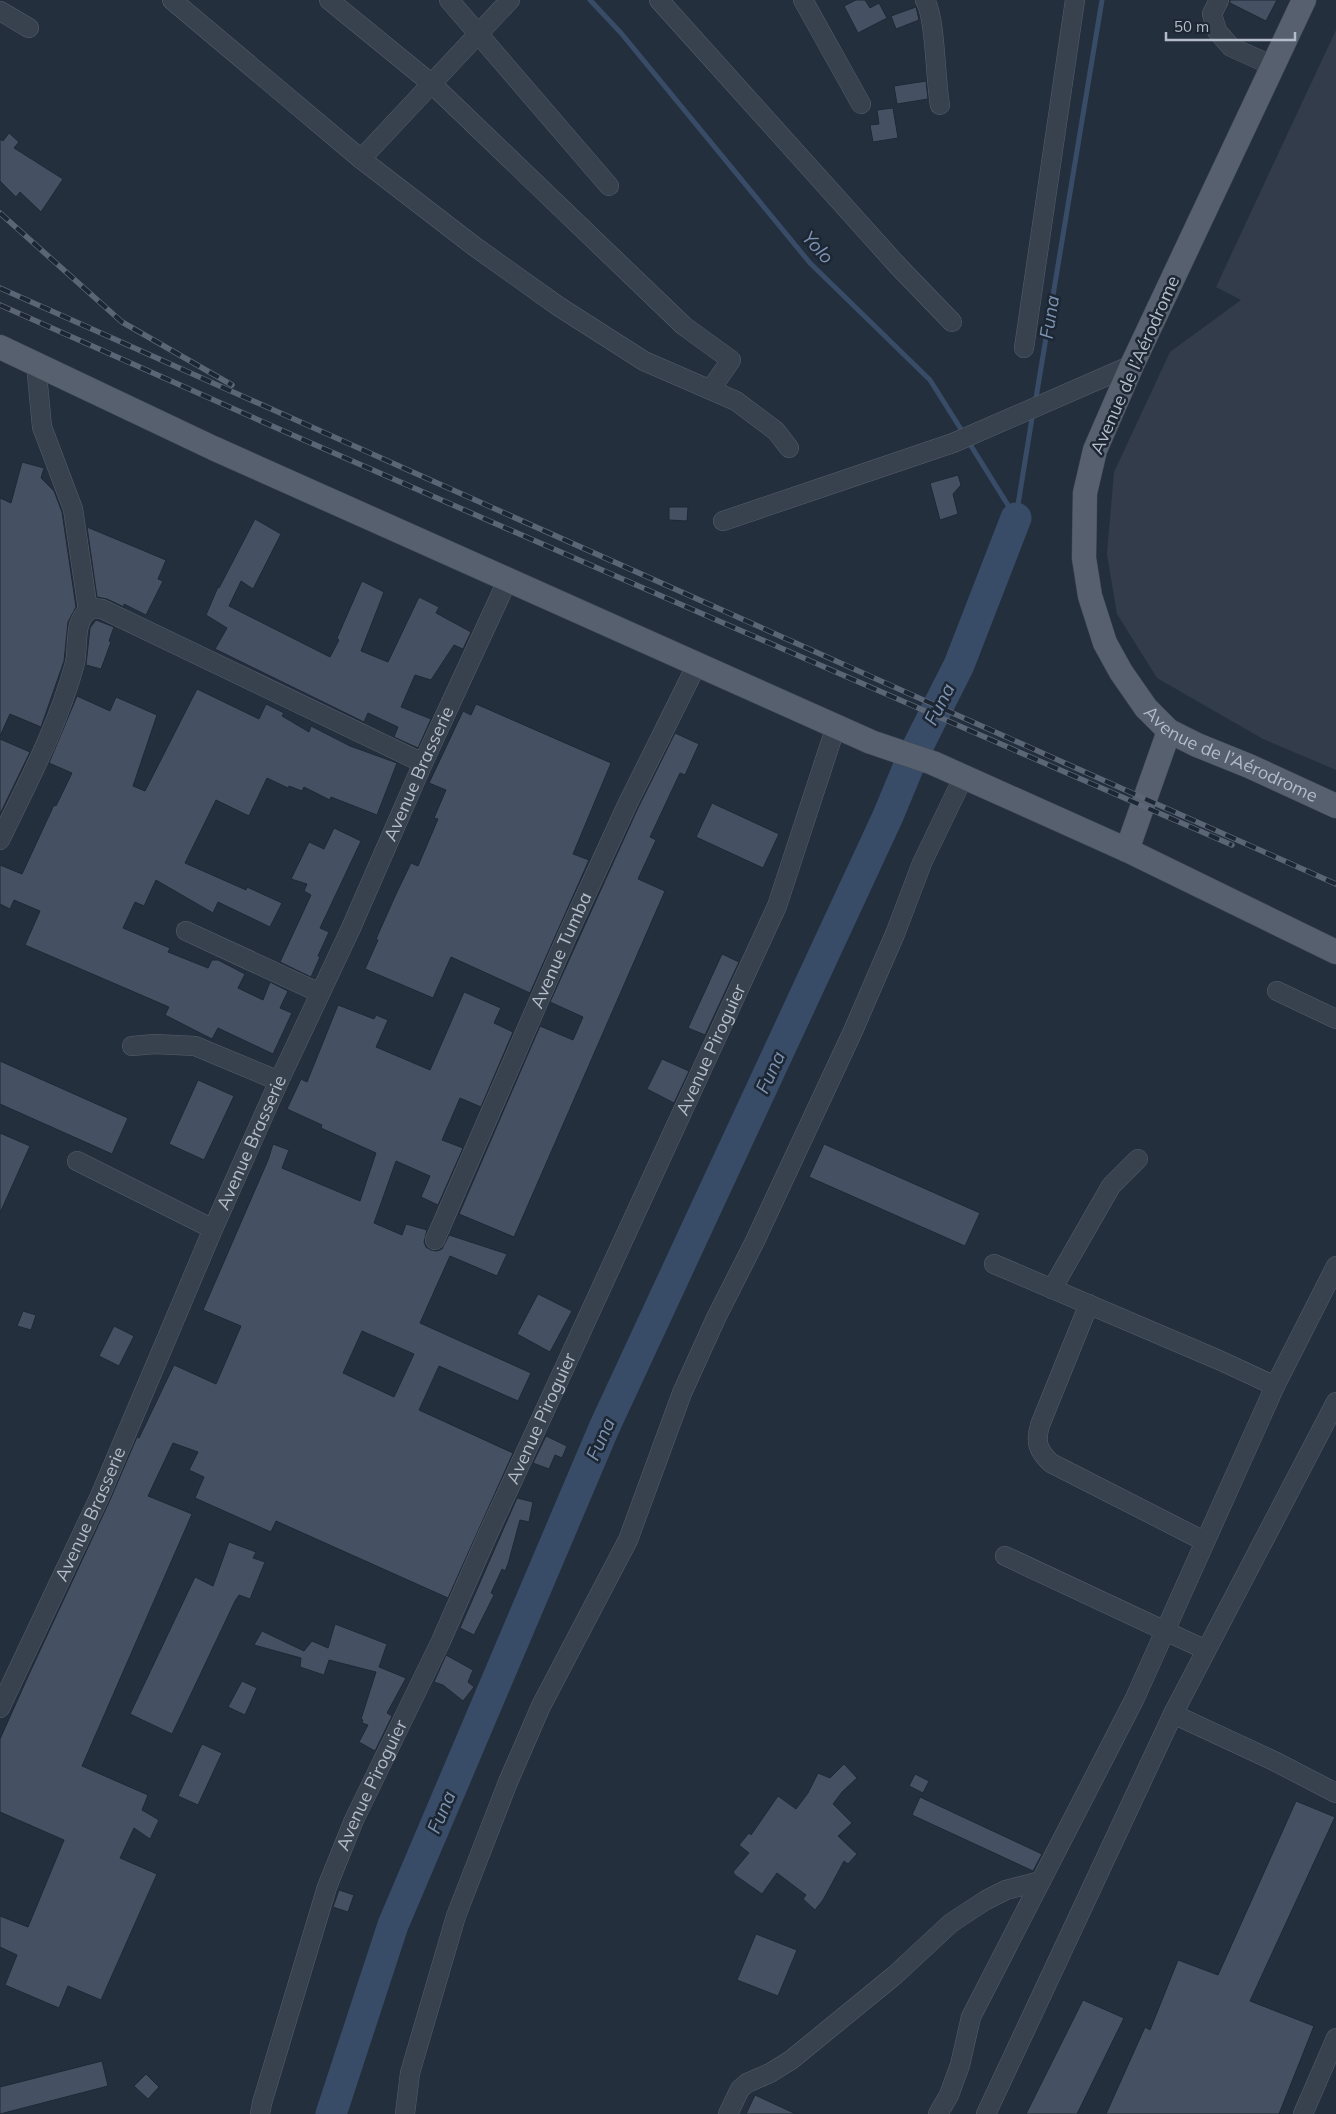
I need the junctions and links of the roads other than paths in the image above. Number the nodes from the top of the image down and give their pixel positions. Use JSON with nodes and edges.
{"nodes":[{"id":1,"x":172,"y":0,"type":"edge"},
{"id":2,"x":329,"y":0,"type":"edge"},
{"id":3,"x":449,"y":0,"type":"edge"},
{"id":4,"x":510,"y":0,"type":"edge"},
{"id":5,"x":659,"y":0,"type":"edge"},
{"id":6,"x":803,"y":0,"type":"edge"},
{"id":7,"x":925,"y":0,"type":"edge"},
{"id":8,"x":1075,"y":0,"type":"edge"},
{"id":9,"x":1220,"y":0,"type":"edge"},
{"id":10,"x":1304,"y":0,"type":"edge"},
{"id":11,"x":0,"y":11,"type":"edge"},
{"id":12,"x":28,"y":28,"type":"dead end"},
{"id":13,"x":477,"y":33,"type":"junction"},
{"id":14,"x":1273,"y":66,"type":"junction"},
{"id":15,"x":432,"y":84,"type":"junction"},
{"id":16,"x":861,"y":104,"type":"dead end"},
{"id":17,"x":940,"y":105,"type":"dead end"},
{"id":18,"x":362,"y":159,"type":"junction"},
{"id":19,"x":609,"y":186,"type":"dead end"},
{"id":20,"x":952,"y":322,"type":"dead end"},
{"id":21,"x":0,"y":347,"type":"edge"},
{"id":22,"x":1024,"y":348,"type":"dead end"},
{"id":23,"x":36,"y":364,"type":"junction"},
{"id":24,"x":1132,"y":365,"type":"junction"},
{"id":25,"x":711,"y":389,"type":"junction"},
{"id":26,"x":790,"y":448,"type":"dead end"},
{"id":27,"x":723,"y":521,"type":"dead end"},
{"id":28,"x":508,"y":579,"type":"junction"},
{"id":29,"x":88,"y":610,"type":"junction"},
{"id":30,"x":697,"y":664,"type":"junction"},
{"id":31,"x":836,"y":726,"type":"junction"},
{"id":32,"x":1169,"y":731,"type":"junction"},
{"id":33,"x":423,"y":763,"type":"junction"},
{"id":34,"x":963,"y":778,"type":"junction"},
{"id":35,"x":1336,"y":806,"type":"edge"},
{"id":36,"x":0,"y":840,"type":"edge"},
{"id":37,"x":1126,"y":850,"type":"junction"},
{"id":38,"x":186,"y":931,"type":"dead end"},
{"id":39,"x":1336,"y":952,"type":"edge"},
{"id":40,"x":1277,"y":990,"type":"dead end"},
{"id":41,"x":320,"y":993,"type":"junction"},
{"id":42,"x":1336,"y":1019,"type":"edge"},
{"id":43,"x":132,"y":1046,"type":"dead end"},
{"id":44,"x":279,"y":1081,"type":"junction"},
{"id":45,"x":1138,"y":1159,"type":"dead end"},
{"id":46,"x":77,"y":1161,"type":"dead end"},
{"id":47,"x":214,"y":1229,"type":"junction"},
{"id":48,"x":435,"y":1240,"type":"dead end"},
{"id":49,"x":994,"y":1264,"type":"dead end"},
{"id":50,"x":1336,"y":1266,"type":"edge"},
{"id":51,"x":1052,"y":1288,"type":"junction"},
{"id":52,"x":1089,"y":1304,"type":"junction"},
{"id":53,"x":1275,"y":1386,"type":"junction"},
{"id":54,"x":1336,"y":1402,"type":"edge"},
{"id":55,"x":1204,"y":1541,"type":"junction"},
{"id":56,"x":1005,"y":1556,"type":"dead end"},
{"id":57,"x":1164,"y":1631,"type":"junction"},
{"id":58,"x":1206,"y":1650,"type":"junction"},
{"id":59,"x":0,"y":1708,"type":"edge"},
{"id":60,"x":1173,"y":1714,"type":"junction"},
{"id":61,"x":1336,"y":1793,"type":"edge"},
{"id":62,"x":1041,"y":1881,"type":"junction"},
{"id":63,"x":1336,"y":2038,"type":"edge"},
{"id":64,"x":260,"y":2114,"type":"edge"},
{"id":65,"x":405,"y":2114,"type":"edge"},
{"id":66,"x":728,"y":2114,"type":"edge"},
{"id":67,"x":938,"y":2114,"type":"edge"},
{"id":68,"x":986,"y":2114,"type":"edge"},
{"id":69,"x":1304,"y":2114,"type":"edge"}],
"edges":[{"from":1,"to":18,"type":"street"},
{"from":2,"to":15,"type":"street"},
{"from":3,"to":13,"type":"street"},
{"from":4,"to":13,"type":"street"},
{"from":5,"to":20,"type":"street"},
{"from":6,"to":16,"type":"street"},
{"from":7,"to":17,"type":"street"},
{"from":8,"to":22,"type":"street"},
{"from":9,"to":14,"type":"street"},
{"from":10,"to":14,"type":"main road","name":"Avenue de l’Aérodrome"},
{"from":11,"to":12,"type":"street"},
{"from":13,"to":15,"type":"street"},
{"from":13,"to":19,"type":"street"},
{"from":14,"to":24,"type":"main road","name":"Avenue de l’Aérodrome"},
{"from":15,"to":18,"type":"street"},
{"from":15,"to":25,"type":"street"},
{"from":18,"to":25,"type":"street"},
{"from":21,"to":23,"type":"main road"},
{"from":23,"to":28,"type":"main road"},
{"from":23,"to":29,"type":"street"},
{"from":24,"to":27,"type":"street"},
{"from":24,"to":32,"type":"main road","name":"Avenue de l’Aérodrome"},
{"from":25,"to":26,"type":"street"},
{"from":28,"to":30,"type":"main road"},
{"from":28,"to":33,"type":"street","name":"Avenue Brasserie"},
{"from":29,"to":33,"type":"street"},
{"from":29,"to":36,"type":"street"},
{"from":30,"to":31,"type":"main road"},
{"from":30,"to":48,"type":"street","name":"Avenue Tumba"},
{"from":31,"to":34,"type":"main road"},
{"from":31,"to":64,"type":"street","name":"Avenue Piroguier"},
{"from":32,"to":35,"type":"main road","name":"Avenue de l’Aérodrome"},
{"from":32,"to":37,"type":"main road"},
{"from":33,"to":41,"type":"street","name":"Avenue Brasserie"},
{"from":34,"to":37,"type":"main road"},
{"from":34,"to":65,"type":"street"},
{"from":37,"to":39,"type":"main road"},
{"from":38,"to":41,"type":"street"},
{"from":40,"to":42,"type":"street"},
{"from":41,"to":44,"type":"street","name":"Avenue Brasserie"},
{"from":43,"to":44,"type":"street"},
{"from":44,"to":47,"type":"street","name":"Avenue Brasserie"},
{"from":45,"to":51,"type":"street"},
{"from":46,"to":47,"type":"street"},
{"from":47,"to":59,"type":"street","name":"Avenue Brasserie"},
{"from":49,"to":51,"type":"street"},
{"from":50,"to":53,"type":"street"},
{"from":51,"to":52,"type":"street"},
{"from":52,"to":53,"type":"street"},
{"from":52,"to":55,"type":"street"},
{"from":53,"to":55,"type":"street"},
{"from":54,"to":58,"type":"street"},
{"from":55,"to":57,"type":"street"},
{"from":56,"to":57,"type":"street"},
{"from":57,"to":58,"type":"street"},
{"from":57,"to":62,"type":"street"},
{"from":58,"to":60,"type":"street"},
{"from":60,"to":61,"type":"street"},
{"from":60,"to":68,"type":"street"},
{"from":62,"to":66,"type":"street"},
{"from":62,"to":67,"type":"street"},
{"from":63,"to":69,"type":"street"}]}
